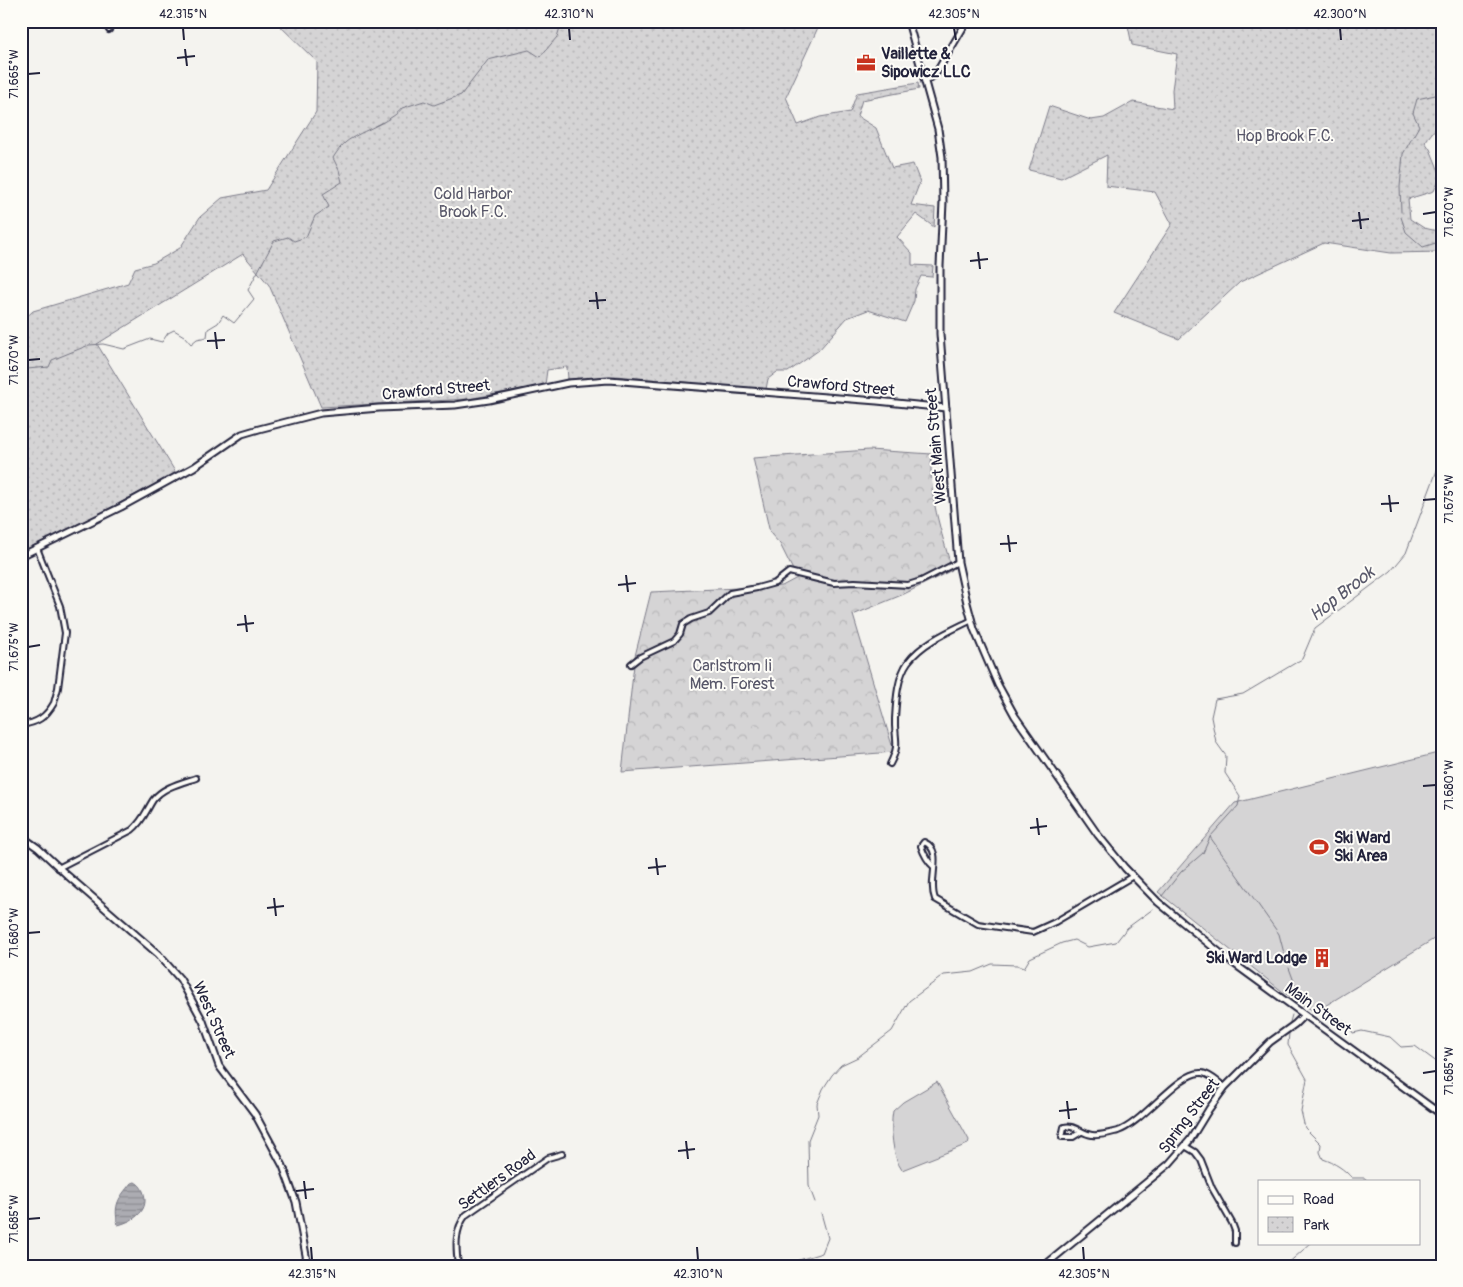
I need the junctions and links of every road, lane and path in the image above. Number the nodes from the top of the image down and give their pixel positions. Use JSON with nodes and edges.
{"nodes":[{"id":1,"x":104,"y":21,"type":"edge"},
{"id":2,"x":908,"y":21,"type":"edge"},
{"id":3,"x":967,"y":21,"type":"edge"},
{"id":4,"x":110,"y":30,"type":"dead end"},
{"id":5,"x":925,"y":80,"type":"junction"},
{"id":6,"x":946,"y":408,"type":"junction"},
{"id":7,"x":38,"y":548,"type":"junction"},
{"id":8,"x":21,"y":556,"type":"edge"},
{"id":9,"x":958,"y":562,"type":"junction"},
{"id":10,"x":972,"y":620,"type":"junction"},
{"id":11,"x":631,"y":664,"type":"dead end"},
{"id":12,"x":21,"y":725,"type":"edge"},
{"id":13,"x":890,"y":764,"type":"dead end"},
{"id":14,"x":196,"y":778,"type":"dead end"},
{"id":15,"x":1098,"y":835,"type":"joint"},
{"id":16,"x":21,"y":836,"type":"edge"},
{"id":17,"x":58,"y":868,"type":"junction"},
{"id":18,"x":934,"y":868,"type":"junction"},
{"id":19,"x":1132,"y":876,"type":"junction"},
{"id":20,"x":1304,"y":1015,"type":"junction"},
{"id":21,"x":1225,"y":1087,"type":"junction"},
{"id":22,"x":1442,"y":1115,"type":"edge"},
{"id":23,"x":1081,"y":1132,"type":"junction"},
{"id":24,"x":1185,"y":1146,"type":"junction"},
{"id":25,"x":562,"y":1154,"type":"dead end"},
{"id":26,"x":1235,"y":1243,"type":"dead end"},
{"id":27,"x":308,"y":1266,"type":"edge"},
{"id":28,"x":458,"y":1266,"type":"edge"},
{"id":29,"x":1044,"y":1266,"type":"edge"}],
"edges":[{"from":1,"to":4,"type":"street"},
{"from":2,"to":5,"type":"street","name":"West Main Street"},
{"from":3,"to":5,"type":"street"},
{"from":5,"to":6,"type":"street","name":"West Main Street"},
{"from":6,"to":7,"type":"street","name":"Crawford Street"},
{"from":6,"to":9,"type":"street","name":"West Main Street"},
{"from":7,"to":8,"type":"street","name":"Crawford Street"},
{"from":7,"to":12,"type":"street"},
{"from":9,"to":10,"type":"street","name":"West Main Street"},
{"from":9,"to":11,"type":"street"},
{"from":10,"to":13,"type":"street"},
{"from":10,"to":15,"type":"street","name":"West Main Street"},
{"from":14,"to":17,"type":"street"},
{"from":15,"to":19,"type":"street","name":"Main Street"},
{"from":16,"to":17,"type":"street","name":"West Street"},
{"from":17,"to":27,"type":"street","name":"West Street"},
{"from":18,"to":18,"type":"street"},
{"from":18,"to":19,"type":"street"},
{"from":19,"to":20,"type":"street","name":"Main Street"},
{"from":20,"to":21,"type":"street","name":"Spring Street"},
{"from":20,"to":22,"type":"street","name":"Main Street"},
{"from":21,"to":23,"type":"street"},
{"from":21,"to":24,"type":"street","name":"Spring Street"},
{"from":23,"to":23,"type":"street"},
{"from":24,"to":26,"type":"street"},
{"from":24,"to":29,"type":"street","name":"Spring Street"},
{"from":25,"to":28,"type":"street","name":"Settlers Road"}]}
